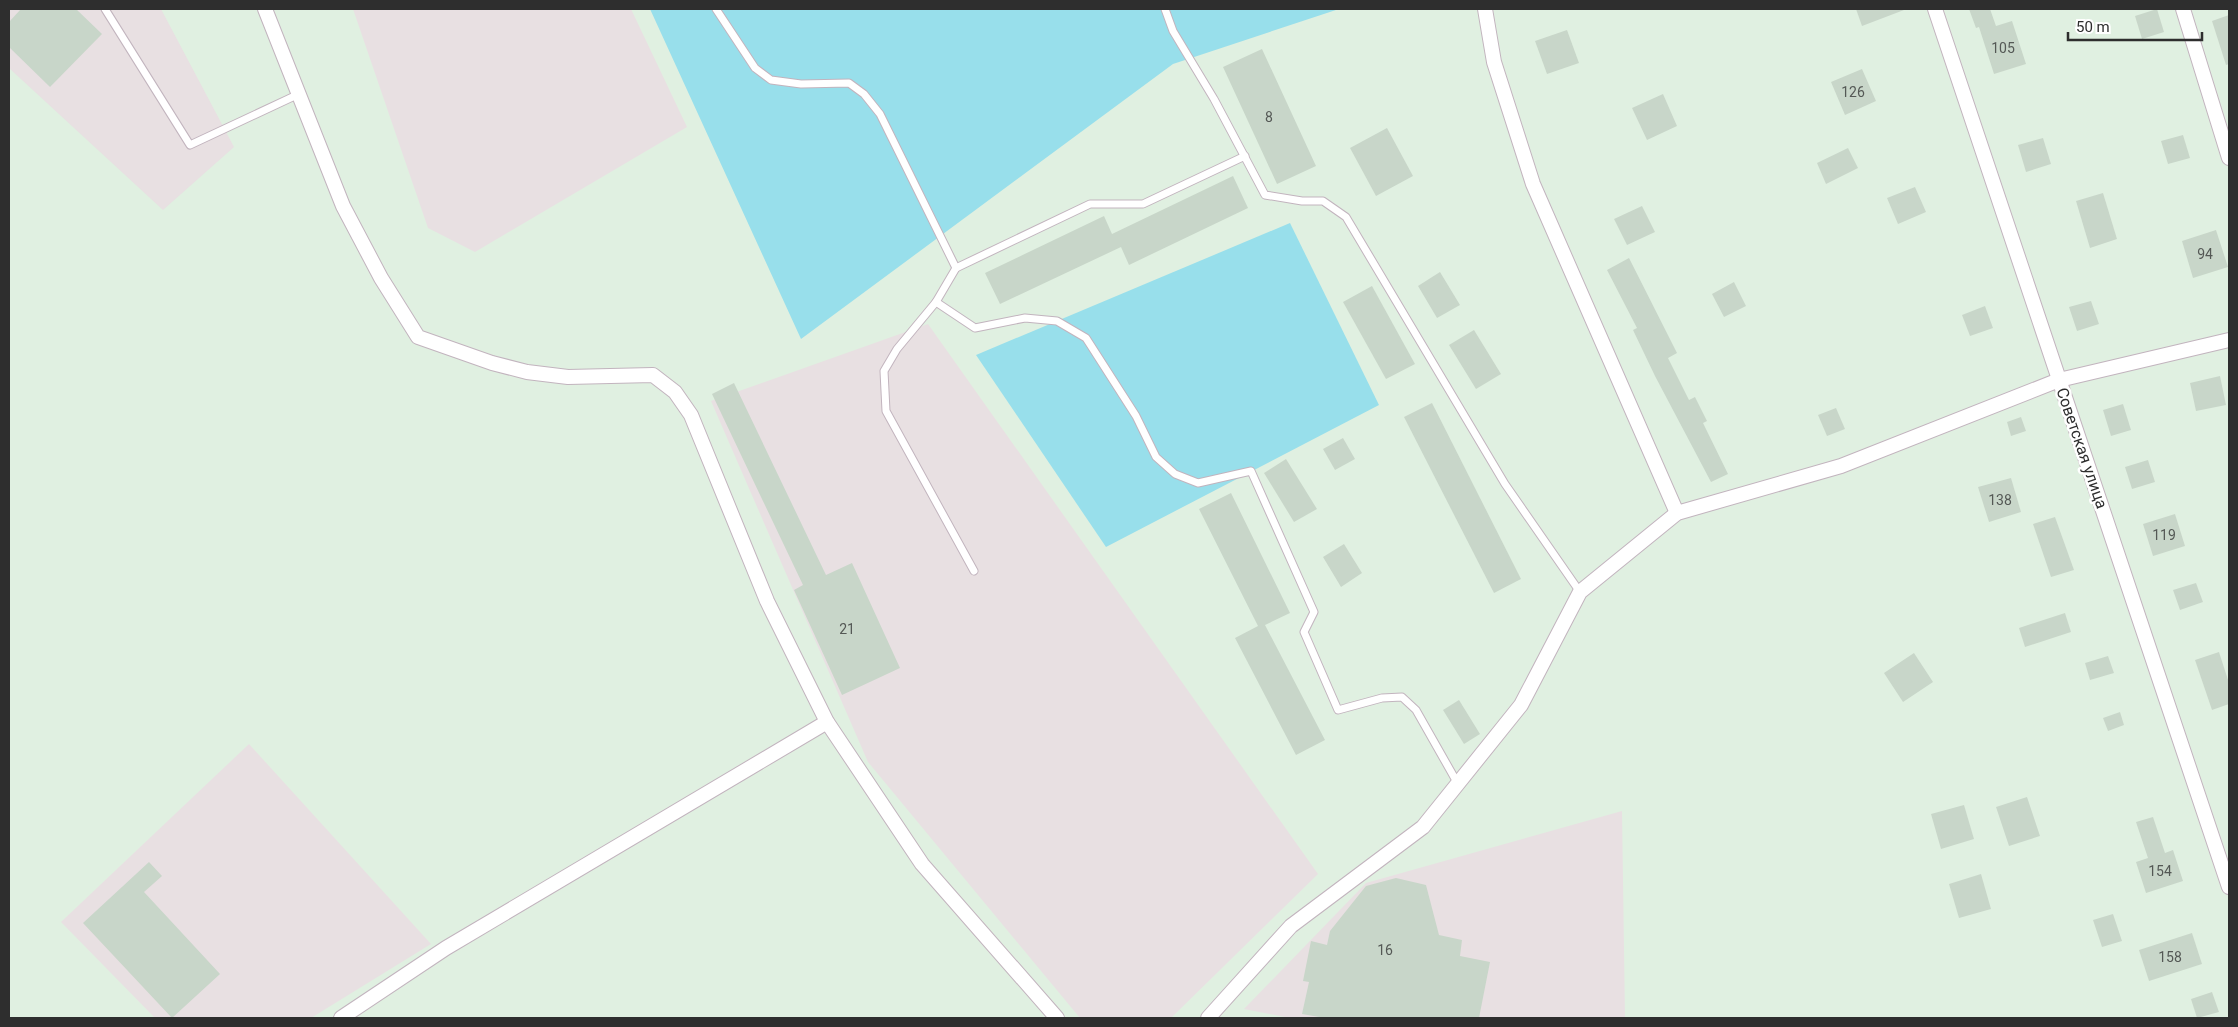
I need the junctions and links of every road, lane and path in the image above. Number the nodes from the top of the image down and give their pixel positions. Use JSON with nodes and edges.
{"nodes":[{"id":1,"x":105,"y":9,"type":"edge"},
{"id":2,"x":265,"y":9,"type":"edge"},
{"id":3,"x":716,"y":9,"type":"edge"},
{"id":4,"x":1165,"y":9,"type":"edge"},
{"id":5,"x":1485,"y":9,"type":"edge"},
{"id":6,"x":1935,"y":9,"type":"edge"},
{"id":7,"x":2183,"y":9,"type":"edge"},
{"id":8,"x":299,"y":94,"type":"junction"},
{"id":9,"x":1245,"y":156,"type":"junction"},
{"id":10,"x":2229,"y":158,"type":"edge"},
{"id":11,"x":956,"y":268,"type":"junction"},
{"id":12,"x":936,"y":302,"type":"junction"},
{"id":13,"x":2229,"y":340,"type":"edge"},
{"id":14,"x":2060,"y":380,"type":"junction"},
{"id":15,"x":1677,"y":513,"type":"junction"},
{"id":16,"x":974,"y":571,"type":"dead end"},
{"id":17,"x":1580,"y":592,"type":"junction"},
{"id":18,"x":827,"y":722,"type":"junction"},
{"id":19,"x":1458,"y":784,"type":"junction"},
{"id":20,"x":2229,"y":887,"type":"edge"},
{"id":21,"x":340,"y":1018,"type":"edge"},
{"id":22,"x":1058,"y":1018,"type":"edge"},
{"id":23,"x":1208,"y":1018,"type":"edge"}],
"edges":[{"from":1,"to":8,"type":"lane"},
{"from":2,"to":8,"type":"street"},
{"from":3,"to":11,"type":"lane"},
{"from":4,"to":9,"type":"lane"},
{"from":5,"to":15,"type":"street"},
{"from":6,"to":14,"type":"street","name":"Советская улица"},
{"from":7,"to":10,"type":"street"},
{"from":8,"to":18,"type":"street"},
{"from":9,"to":11,"type":"lane"},
{"from":9,"to":17,"type":"lane"},
{"from":11,"to":12,"type":"lane"},
{"from":12,"to":16,"type":"lane"},
{"from":12,"to":19,"type":"lane"},
{"from":13,"to":14,"type":"street"},
{"from":14,"to":15,"type":"street"},
{"from":14,"to":20,"type":"street","name":"Советская улица"},
{"from":15,"to":17,"type":"street"},
{"from":17,"to":19,"type":"street"},
{"from":18,"to":21,"type":"street"},
{"from":18,"to":22,"type":"street"},
{"from":19,"to":23,"type":"street"}]}
